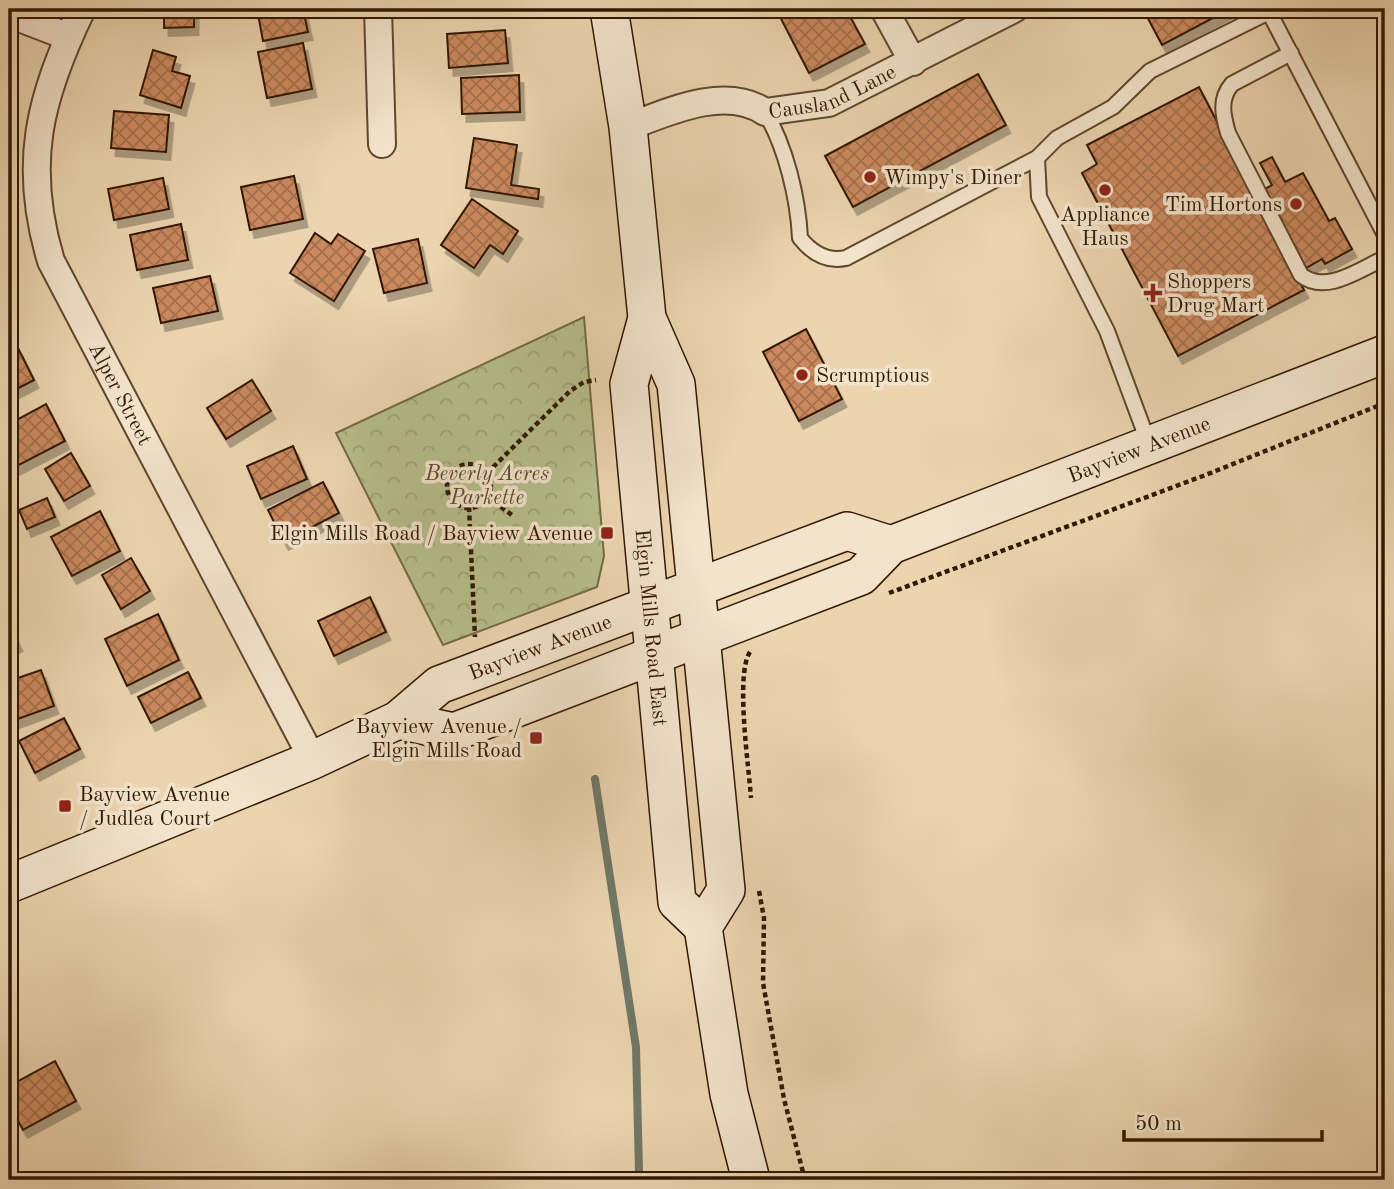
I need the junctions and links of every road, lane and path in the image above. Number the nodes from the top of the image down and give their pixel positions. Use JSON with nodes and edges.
{"nodes":[{"id":1,"x":82,"y":9,"type":"edge"},
{"id":2,"x":378,"y":9,"type":"edge"},
{"id":3,"x":609,"y":9,"type":"edge"},
{"id":4,"x":884,"y":9,"type":"edge"},
{"id":5,"x":1014,"y":9,"type":"edge"},
{"id":6,"x":9,"y":14,"type":"edge"},
{"id":7,"x":69,"y":37,"type":"junction"},
{"id":8,"x":1291,"y":54,"type":"junction"},
{"id":9,"x":912,"y":62,"type":"junction"},
{"id":10,"x":765,"y":113,"type":"junction"},
{"id":11,"x":628,"y":127,"type":"junction"},
{"id":12,"x":382,"y":144,"type":"dead end"},
{"id":13,"x":1037,"y":158,"type":"junction"},
{"id":14,"x":1385,"y":234,"type":"edge"},
{"id":15,"x":1385,"y":258,"type":"edge"},
{"id":16,"x":647,"y":318,"type":"junction"},
{"id":17,"x":1385,"y":354,"type":"edge"},
{"id":18,"x":596,"y":380,"type":"dead end"},
{"id":19,"x":1385,"y":403,"type":"edge"},
{"id":20,"x":1149,"y":444,"type":"junction"},
{"id":21,"x":487,"y":473,"type":"junction"},
{"id":22,"x":487,"y":497,"type":"junction"},
{"id":23,"x":469,"y":507,"type":"junction"},
{"id":24,"x":512,"y":514,"type":"dead end"},
{"id":25,"x":891,"y":545,"type":"junction"},
{"id":26,"x":695,"y":588,"type":"junction"},
{"id":27,"x":879,"y":597,"type":"dead end"},
{"id":28,"x":649,"y":606,"type":"junction"},
{"id":29,"x":475,"y":637,"type":"dead end"},
{"id":30,"x":700,"y":637,"type":"junction"},
{"id":31,"x":752,"y":649,"type":"dead end"},
{"id":32,"x":653,"y":656,"type":"junction"},
{"id":33,"x":398,"y":720,"type":"junction"},
{"id":34,"x":313,"y":760,"type":"junction"},
{"id":35,"x":752,"y":805,"type":"dead end"},
{"id":36,"x":9,"y":884,"type":"edge"},
{"id":37,"x":758,"y":888,"type":"dead end"},
{"id":38,"x":703,"y":927,"type":"junction"},
{"id":39,"x":751,"y":1180,"type":"edge"},
{"id":40,"x":806,"y":1180,"type":"edge"}],
"edges":[{"from":1,"to":7,"type":"street","name":"Alper Street"},
{"from":2,"to":12,"type":"street"},
{"from":3,"to":11,"type":"main road","name":"Elgin Mills Road East"},
{"from":4,"to":9,"type":"street","name":"Causland Lane"},
{"from":5,"to":9,"type":"street","name":"Causland Lane"},
{"from":6,"to":7,"type":"street"},
{"from":7,"to":34,"type":"street","name":"Alper Street"},
{"from":8,"to":13,"type":"lane"},
{"from":8,"to":14,"type":"lane"},
{"from":8,"to":15,"type":"lane"},
{"from":9,"to":10,"type":"street","name":"Causland Lane"},
{"from":10,"to":11,"type":"street","name":"Causland Lane"},
{"from":10,"to":13,"type":"lane"},
{"from":11,"to":16,"type":"main road","name":"Elgin Mills Road East"},
{"from":13,"to":20,"type":"lane"},
{"from":16,"to":26,"type":"main road","name":"Elgin Mills Road East"},
{"from":16,"to":28,"type":"main road","name":"Elgin Mills Road East"},
{"from":17,"to":20,"type":"main road","name":"Bayview Avenue"},
{"from":18,"to":21,"type":"path"},
{"from":19,"to":27,"type":"path"},
{"from":20,"to":25,"type":"main road","name":"Bayview Avenue"},
{"from":21,"to":22,"type":"path"},
{"from":21,"to":23,"type":"path"},
{"from":22,"to":23,"type":"path"},
{"from":22,"to":24,"type":"path"},
{"from":23,"to":29,"type":"path"},
{"from":25,"to":26,"type":"main road","name":"Bayview Avenue"},
{"from":25,"to":30,"type":"main road","name":"Bayview Avenue"},
{"from":26,"to":28,"type":"main road","name":"Bayview Avenue"},
{"from":26,"to":30,"type":"main road","name":"Elgin Mills Road East"},
{"from":28,"to":32,"type":"main road","name":"Elgin Mills Road East"},
{"from":28,"to":33,"type":"main road","name":"Bayview Avenue"},
{"from":30,"to":32,"type":"main road","name":"Bayview Avenue"},
{"from":30,"to":38,"type":"main road","name":"Elgin Mills Road East"},
{"from":31,"to":35,"type":"path"},
{"from":32,"to":33,"type":"main road","name":"Bayview Avenue"},
{"from":32,"to":38,"type":"main road","name":"Elgin Mills Road East"},
{"from":33,"to":34,"type":"main road","name":"Bayview Avenue"},
{"from":34,"to":36,"type":"main road","name":"Bayview Avenue"},
{"from":37,"to":40,"type":"path"},
{"from":38,"to":39,"type":"main road"}]}
